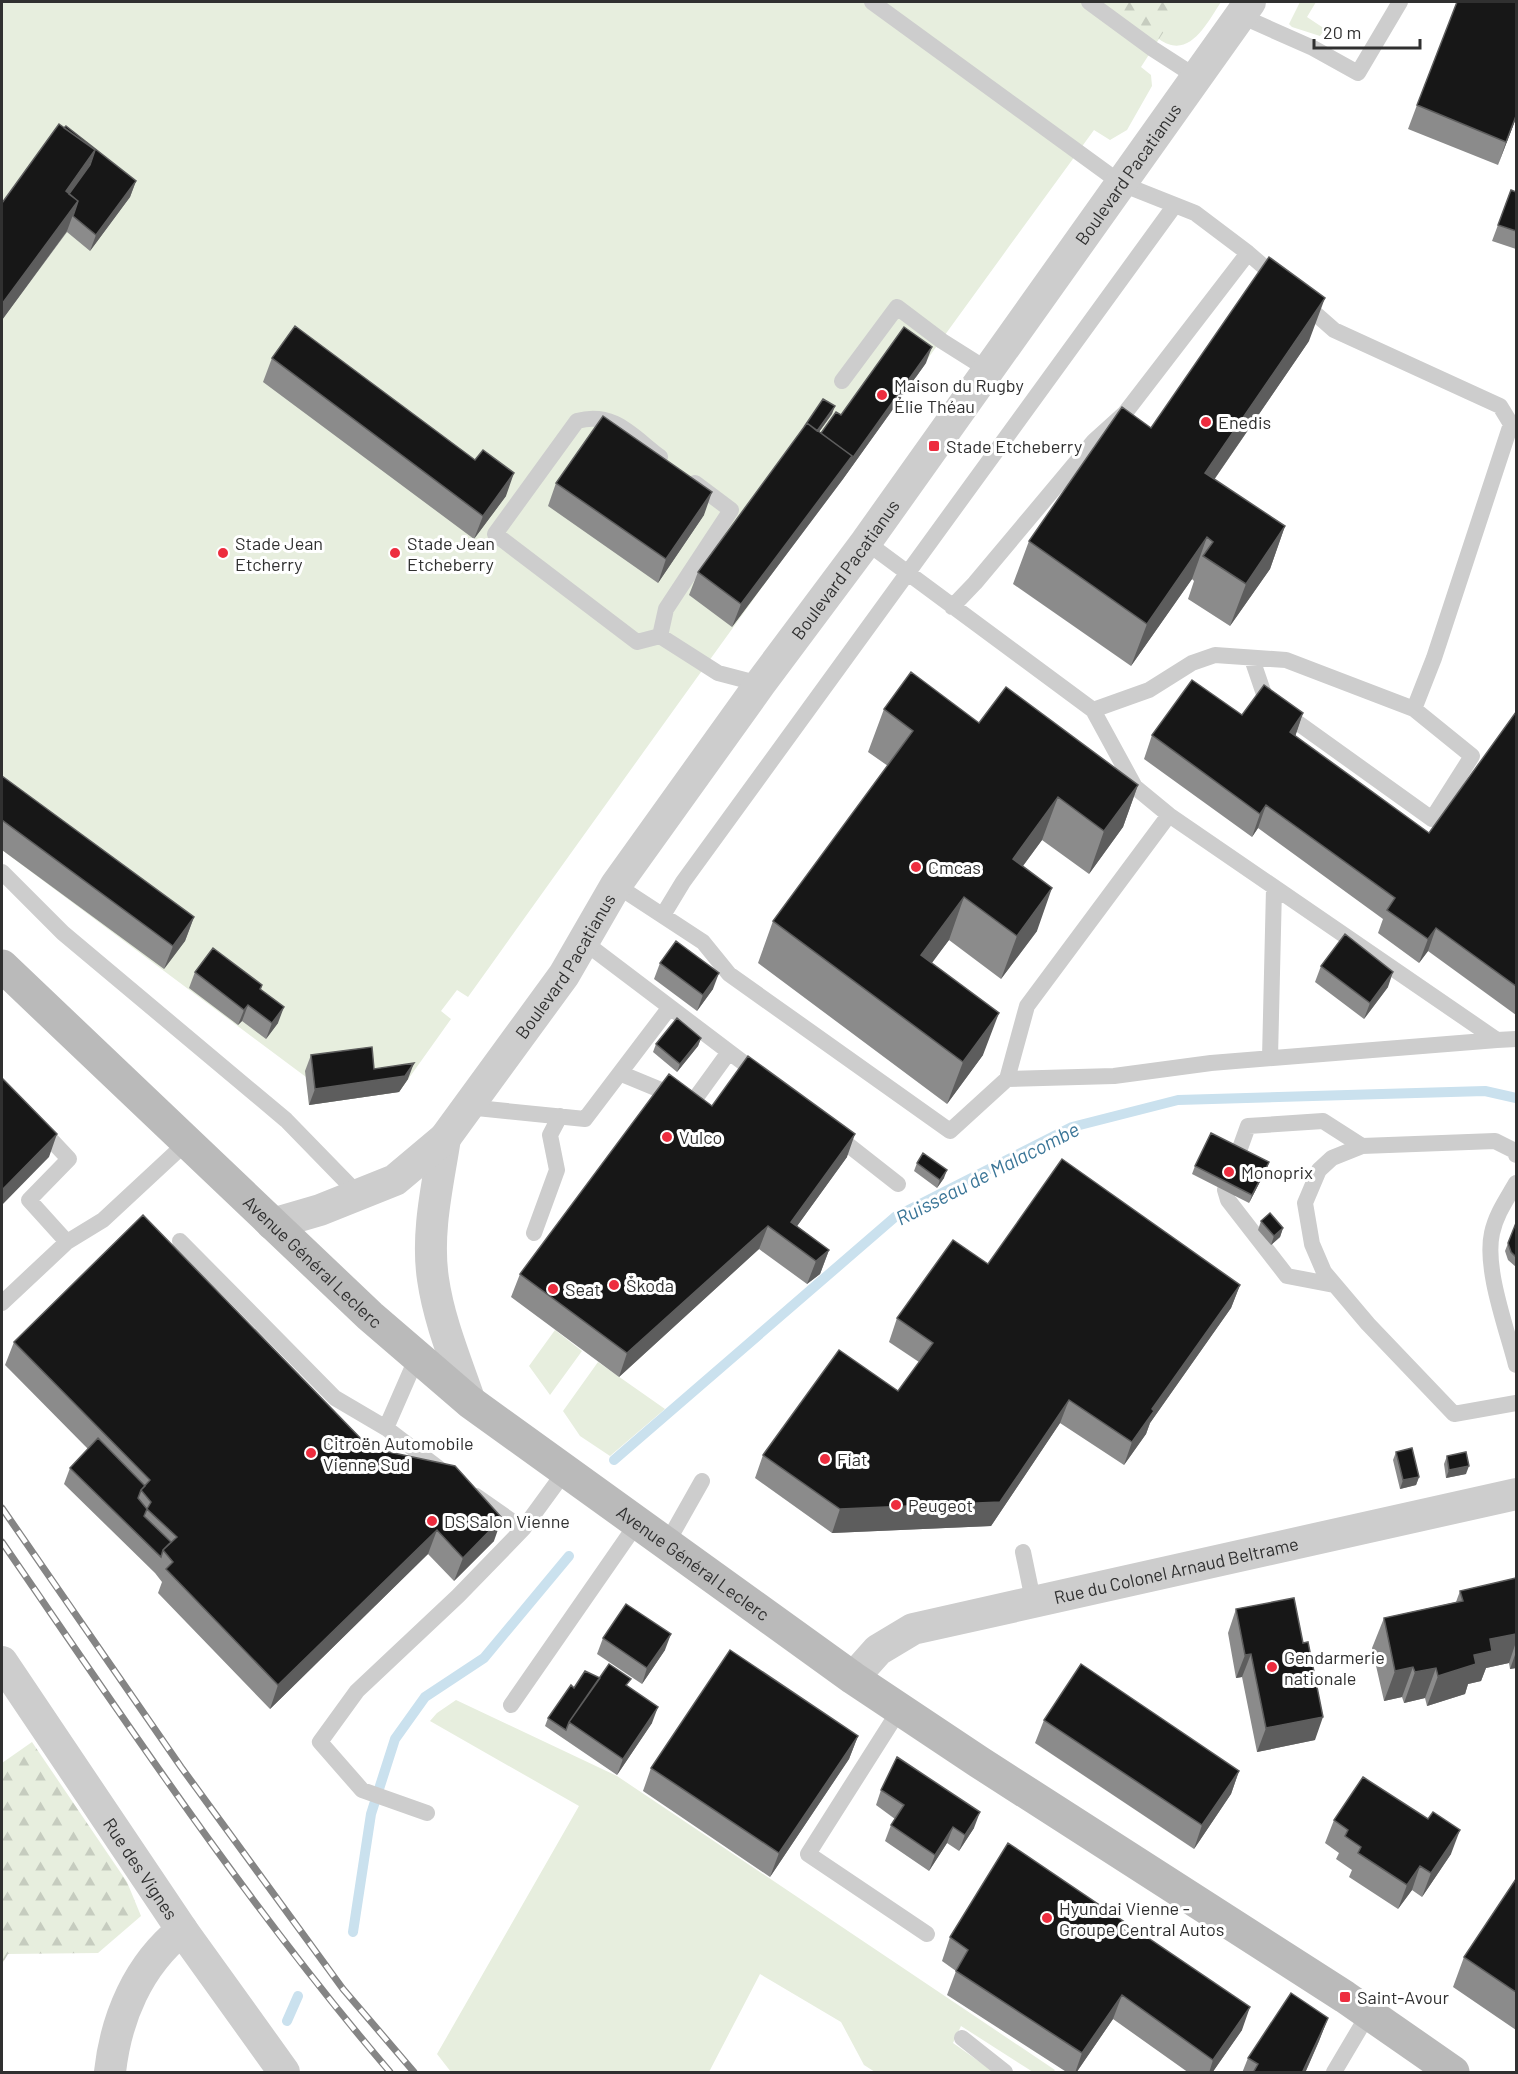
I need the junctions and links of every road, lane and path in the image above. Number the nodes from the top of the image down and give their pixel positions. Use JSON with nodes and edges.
{"nodes":[{"id":1,"x":872,"y":2,"type":"edge"},
{"id":2,"x":1089,"y":2,"type":"edge"},
{"id":3,"x":1400,"y":2,"type":"edge"},
{"id":4,"x":1246,"y":9,"type":"edge"},
{"id":5,"x":1198,"y":78,"type":"junction"},
{"id":6,"x":1122,"y":184,"type":"junction"},
{"id":7,"x":1175,"y":205,"type":"junction"},
{"id":8,"x":1248,"y":253,"type":"junction"},
{"id":9,"x":988,"y":370,"type":"junction"},
{"id":10,"x":842,"y":381,"type":"dead end"},
{"id":11,"x":866,"y":542,"type":"junction"},
{"id":12,"x":907,"y":573,"type":"junction"},
{"id":13,"x":952,"y":606,"type":"junction"},
{"id":14,"x":660,"y":636,"type":"junction"},
{"id":15,"x":1252,"y":659,"type":"junction"},
{"id":16,"x":760,"y":684,"type":"junction"},
{"id":17,"x":1414,"y":709,"type":"junction"},
{"id":18,"x":1093,"y":710,"type":"junction"},
{"id":19,"x":1169,"y":815,"type":"junction"},
{"id":20,"x":2,"y":872,"type":"edge"},
{"id":21,"x":616,"y":885,"type":"junction"},
{"id":22,"x":1274,"y":888,"type":"junction"},
{"id":23,"x":663,"y":915,"type":"junction"},
{"id":24,"x":584,"y":942,"type":"junction"},
{"id":25,"x":2,"y":966,"type":"edge"},
{"id":26,"x":670,"y":1007,"type":"junction"},
{"id":27,"x":1516,"y":1039,"type":"edge"},
{"id":28,"x":1497,"y":1040,"type":"junction"},
{"id":29,"x":729,"y":1052,"type":"junction"},
{"id":30,"x":1270,"y":1058,"type":"junction"},
{"id":31,"x":622,"y":1074,"type":"junction"},
{"id":32,"x":1006,"y":1078,"type":"junction"},
{"id":33,"x":777,"y":1089,"type":"edge"},
{"id":34,"x":467,"y":1107,"type":"junction"},
{"id":35,"x":28,"y":1116,"type":"edge"},
{"id":36,"x":560,"y":1116,"type":"junction"},
{"id":37,"x":824,"y":1125,"type":"edge"},
{"id":38,"x":445,"y":1138,"type":"junction"},
{"id":39,"x":187,"y":1142,"type":"junction"},
{"id":40,"x":1362,"y":1146,"type":"junction"},
{"id":41,"x":1516,"y":1155,"type":"edge"},
{"id":42,"x":1516,"y":1183,"type":"edge"},
{"id":43,"x":898,"y":1184,"type":"dead end"},
{"id":44,"x":360,"y":1196,"type":"junction"},
{"id":45,"x":272,"y":1224,"type":"junction"},
{"id":46,"x":534,"y":1233,"type":"dead end"},
{"id":47,"x":180,"y":1241,"type":"dead end"},
{"id":48,"x":67,"y":1242,"type":"junction"},
{"id":49,"x":1334,"y":1285,"type":"junction"},
{"id":50,"x":2,"y":1303,"type":"edge"},
{"id":51,"x":417,"y":1357,"type":"junction"},
{"id":52,"x":1516,"y":1365,"type":"edge"},
{"id":53,"x":470,"y":1402,"type":"junction"},
{"id":54,"x":1516,"y":1403,"type":"edge"},
{"id":55,"x":386,"y":1428,"type":"junction"},
{"id":56,"x":566,"y":1470,"type":"junction"},
{"id":57,"x":702,"y":1481,"type":"dead end"},
{"id":58,"x":1516,"y":1494,"type":"edge"},
{"id":59,"x":638,"y":1522,"type":"junction"},
{"id":60,"x":523,"y":1529,"type":"junction"},
{"id":61,"x":667,"y":1543,"type":"junction"},
{"id":62,"x":1023,"y":1552,"type":"dead end"},
{"id":63,"x":1033,"y":1600,"type":"junction"},
{"id":64,"x":2,"y":1662,"type":"edge"},
{"id":65,"x":854,"y":1678,"type":"junction"},
{"id":66,"x":511,"y":1705,"type":"dead end"},
{"id":67,"x":900,"y":1709,"type":"junction"},
{"id":68,"x":427,"y":1813,"type":"dead end"},
{"id":69,"x":182,"y":1930,"type":"junction"},
{"id":70,"x":927,"y":1934,"type":"dead end"},
{"id":71,"x":1369,"y":2013,"type":"junction"},
{"id":72,"x":962,"y":2038,"type":"dead end"},
{"id":73,"x":110,"y":2073,"type":"edge"},
{"id":74,"x":284,"y":2073,"type":"edge"},
{"id":75,"x":1005,"y":2073,"type":"edge"},
{"id":76,"x":1334,"y":2073,"type":"edge"},
{"id":77,"x":1453,"y":2073,"type":"edge"}],
"edges":[{"from":1,"to":6,"type":"lane"},
{"from":2,"to":5,"type":"lane"},
{"from":3,"to":4,"type":"lane"},
{"from":4,"to":5,"type":"street","name":"Boulevard Pacatianus"},
{"from":5,"to":6,"type":"street","name":"Boulevard Pacatianus"},
{"from":6,"to":7,"type":"lane"},
{"from":6,"to":9,"type":"street","name":"Boulevard Pacatianus"},
{"from":7,"to":8,"type":"lane"},
{"from":7,"to":12,"type":"lane"},
{"from":8,"to":13,"type":"lane"},
{"from":8,"to":17,"type":"lane"},
{"from":9,"to":10,"type":"lane"},
{"from":9,"to":11,"type":"street","name":"Boulevard Pacatianus"},
{"from":11,"to":12,"type":"lane"},
{"from":11,"to":16,"type":"street","name":"Boulevard Pacatianus"},
{"from":12,"to":13,"type":"lane"},
{"from":12,"to":23,"type":"lane"},
{"from":13,"to":18,"type":"lane"},
{"from":14,"to":14,"type":"lane"},
{"from":14,"to":16,"type":"lane"},
{"from":15,"to":17,"type":"lane"},
{"from":15,"to":17,"type":"lane"},
{"from":15,"to":18,"type":"lane"},
{"from":16,"to":21,"type":"street","name":"Boulevard Pacatianus"},
{"from":18,"to":19,"type":"lane"},
{"from":19,"to":22,"type":"lane"},
{"from":19,"to":32,"type":"lane"},
{"from":20,"to":44,"type":"lane"},
{"from":21,"to":23,"type":"lane"},
{"from":21,"to":24,"type":"street","name":"Boulevard Pacatianus"},
{"from":22,"to":28,"type":"lane"},
{"from":22,"to":30,"type":"lane"},
{"from":23,"to":32,"type":"lane"},
{"from":24,"to":26,"type":"lane"},
{"from":24,"to":34,"type":"street","name":"Boulevard Pacatianus"},
{"from":25,"to":39,"type":"main road","name":"Avenue Général Leclerc"},
{"from":26,"to":29,"type":"lane"},
{"from":26,"to":31,"type":"lane"},
{"from":27,"to":28,"type":"lane"},
{"from":28,"to":30,"type":"lane"},
{"from":29,"to":31,"type":"lane"},
{"from":29,"to":33,"type":"lane"},
{"from":30,"to":32,"type":"lane"},
{"from":31,"to":36,"type":"lane"},
{"from":34,"to":36,"type":"lane"},
{"from":34,"to":38,"type":"street","name":"Boulevard Pacatianus"},
{"from":35,"to":48,"type":"lane"},
{"from":36,"to":46,"type":"lane"},
{"from":37,"to":43,"type":"lane"},
{"from":38,"to":44,"type":"street","name":"Boulevard Pacatianus"},
{"from":38,"to":53,"type":"street","name":"Boulevard Pacatianus"},
{"from":39,"to":45,"type":"main road","name":"Avenue Général Leclerc"},
{"from":39,"to":48,"type":"lane"},
{"from":40,"to":41,"type":"lane"},
{"from":40,"to":49,"type":"lane"},
{"from":40,"to":49,"type":"lane"},
{"from":42,"to":52,"type":"lane"},
{"from":44,"to":45,"type":"street","name":"Boulevard Pacatianus"},
{"from":45,"to":51,"type":"main road","name":"Avenue Général Leclerc"},
{"from":47,"to":55,"type":"lane"},
{"from":48,"to":50,"type":"lane"},
{"from":49,"to":54,"type":"lane"},
{"from":51,"to":53,"type":"main road","name":"Avenue Général Leclerc"},
{"from":51,"to":55,"type":"lane"},
{"from":53,"to":56,"type":"main road","name":"Avenue Général Leclerc"},
{"from":55,"to":60,"type":"lane"},
{"from":56,"to":59,"type":"main road","name":"Avenue Général Leclerc"},
{"from":56,"to":60,"type":"lane"},
{"from":57,"to":61,"type":"lane"},
{"from":58,"to":63,"type":"street","name":"Rue du Colonel Arnaud Beltrame"},
{"from":59,"to":61,"type":"main road","name":"Avenue Général Leclerc"},
{"from":59,"to":66,"type":"lane"},
{"from":60,"to":68,"type":"lane"},
{"from":61,"to":65,"type":"main road","name":"Avenue Général Leclerc"},
{"from":62,"to":63,"type":"lane"},
{"from":63,"to":65,"type":"street","name":"Rue du Colonel Arnaud Beltrame"},
{"from":64,"to":69,"type":"street","name":"Rue des Vignes"},
{"from":65,"to":67,"type":"main road","name":"Avenue Général Leclerc"},
{"from":67,"to":70,"type":"lane"},
{"from":67,"to":71,"type":"main road","name":"Avenue Général Leclerc"},
{"from":69,"to":73,"type":"street"},
{"from":69,"to":74,"type":"street","name":"Rue des Vignes"},
{"from":71,"to":76,"type":"lane"},
{"from":71,"to":77,"type":"main road","name":"Avenue Général Leclerc"},
{"from":72,"to":75,"type":"lane"}]}
